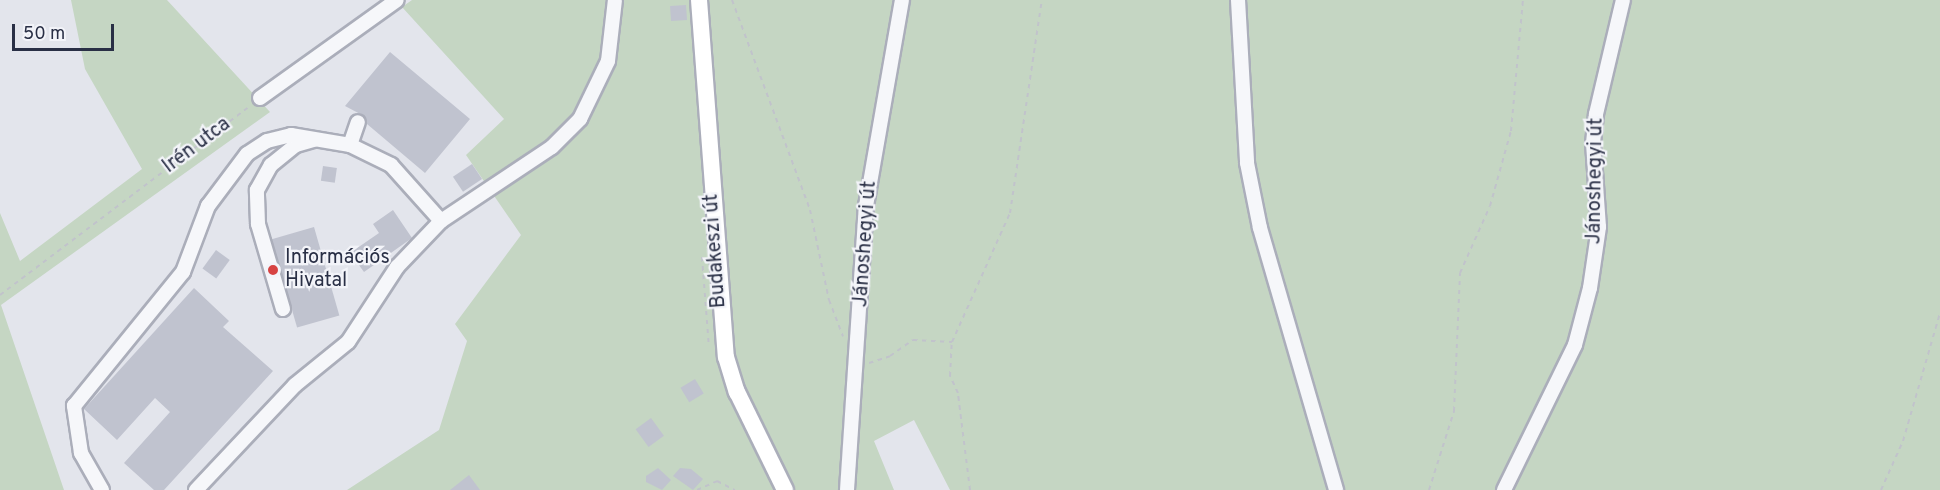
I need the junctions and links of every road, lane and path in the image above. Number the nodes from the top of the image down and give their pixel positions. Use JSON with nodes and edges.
{"nodes":[{"id":1,"x":397,"y":0,"type":"edge"},
{"id":2,"x":615,"y":0,"type":"edge"},
{"id":3,"x":699,"y":0,"type":"edge"},
{"id":4,"x":732,"y":0,"type":"edge"},
{"id":5,"x":902,"y":0,"type":"edge"},
{"id":6,"x":1042,"y":0,"type":"edge"},
{"id":7,"x":1238,"y":0,"type":"edge"},
{"id":8,"x":1523,"y":0,"type":"edge"},
{"id":9,"x":1623,"y":0,"type":"edge"},
{"id":10,"x":260,"y":98,"type":"joint"},
{"id":11,"x":358,"y":122,"type":"dead end"},
{"id":12,"x":320,"y":138,"type":"junction"},
{"id":13,"x":350,"y":145,"type":"junction"},
{"id":14,"x":441,"y":221,"type":"junction"},
{"id":15,"x":0,"y":296,"type":"edge"},
{"id":16,"x":283,"y":309,"type":"dead end"},
{"id":17,"x":1940,"y":313,"type":"edge"},
{"id":18,"x":846,"y":341,"type":"dead end"},
{"id":19,"x":952,"y":342,"type":"junction"},
{"id":20,"x":857,"y":365,"type":"junction"},
{"id":21,"x":102,"y":490,"type":"edge"},
{"id":22,"x":196,"y":490,"type":"edge"},
{"id":23,"x":697,"y":490,"type":"edge"},
{"id":24,"x":735,"y":490,"type":"edge"},
{"id":25,"x":785,"y":490,"type":"edge"},
{"id":26,"x":847,"y":490,"type":"edge"},
{"id":27,"x":970,"y":490,"type":"edge"},
{"id":28,"x":1336,"y":490,"type":"edge"},
{"id":29,"x":1429,"y":490,"type":"edge"},
{"id":30,"x":1504,"y":490,"type":"edge"},
{"id":31,"x":1881,"y":490,"type":"edge"}],
"edges":[{"from":1,"to":10,"type":"street"},
{"from":2,"to":14,"type":"street"},
{"from":3,"to":25,"type":"main road","name":"Budakeszi út"},
{"from":4,"to":18,"type":"path"},
{"from":5,"to":20,"type":"street","name":"Jánoshegyi út"},
{"from":6,"to":19,"type":"path"},
{"from":7,"to":28,"type":"street"},
{"from":8,"to":29,"type":"path"},
{"from":9,"to":30,"type":"street","name":"Jánoshegyi út"},
{"from":10,"to":15,"type":"path","name":"Irén utca"},
{"from":11,"to":13,"type":"street"},
{"from":12,"to":13,"type":"street"},
{"from":12,"to":16,"type":"street"},
{"from":12,"to":21,"type":"street"},
{"from":13,"to":14,"type":"street"},
{"from":14,"to":22,"type":"street"},
{"from":17,"to":31,"type":"path"},
{"from":19,"to":20,"type":"path"},
{"from":19,"to":27,"type":"path"},
{"from":20,"to":26,"type":"street","name":"Jánoshegyi út"},
{"from":23,"to":24,"type":"path"}]}
